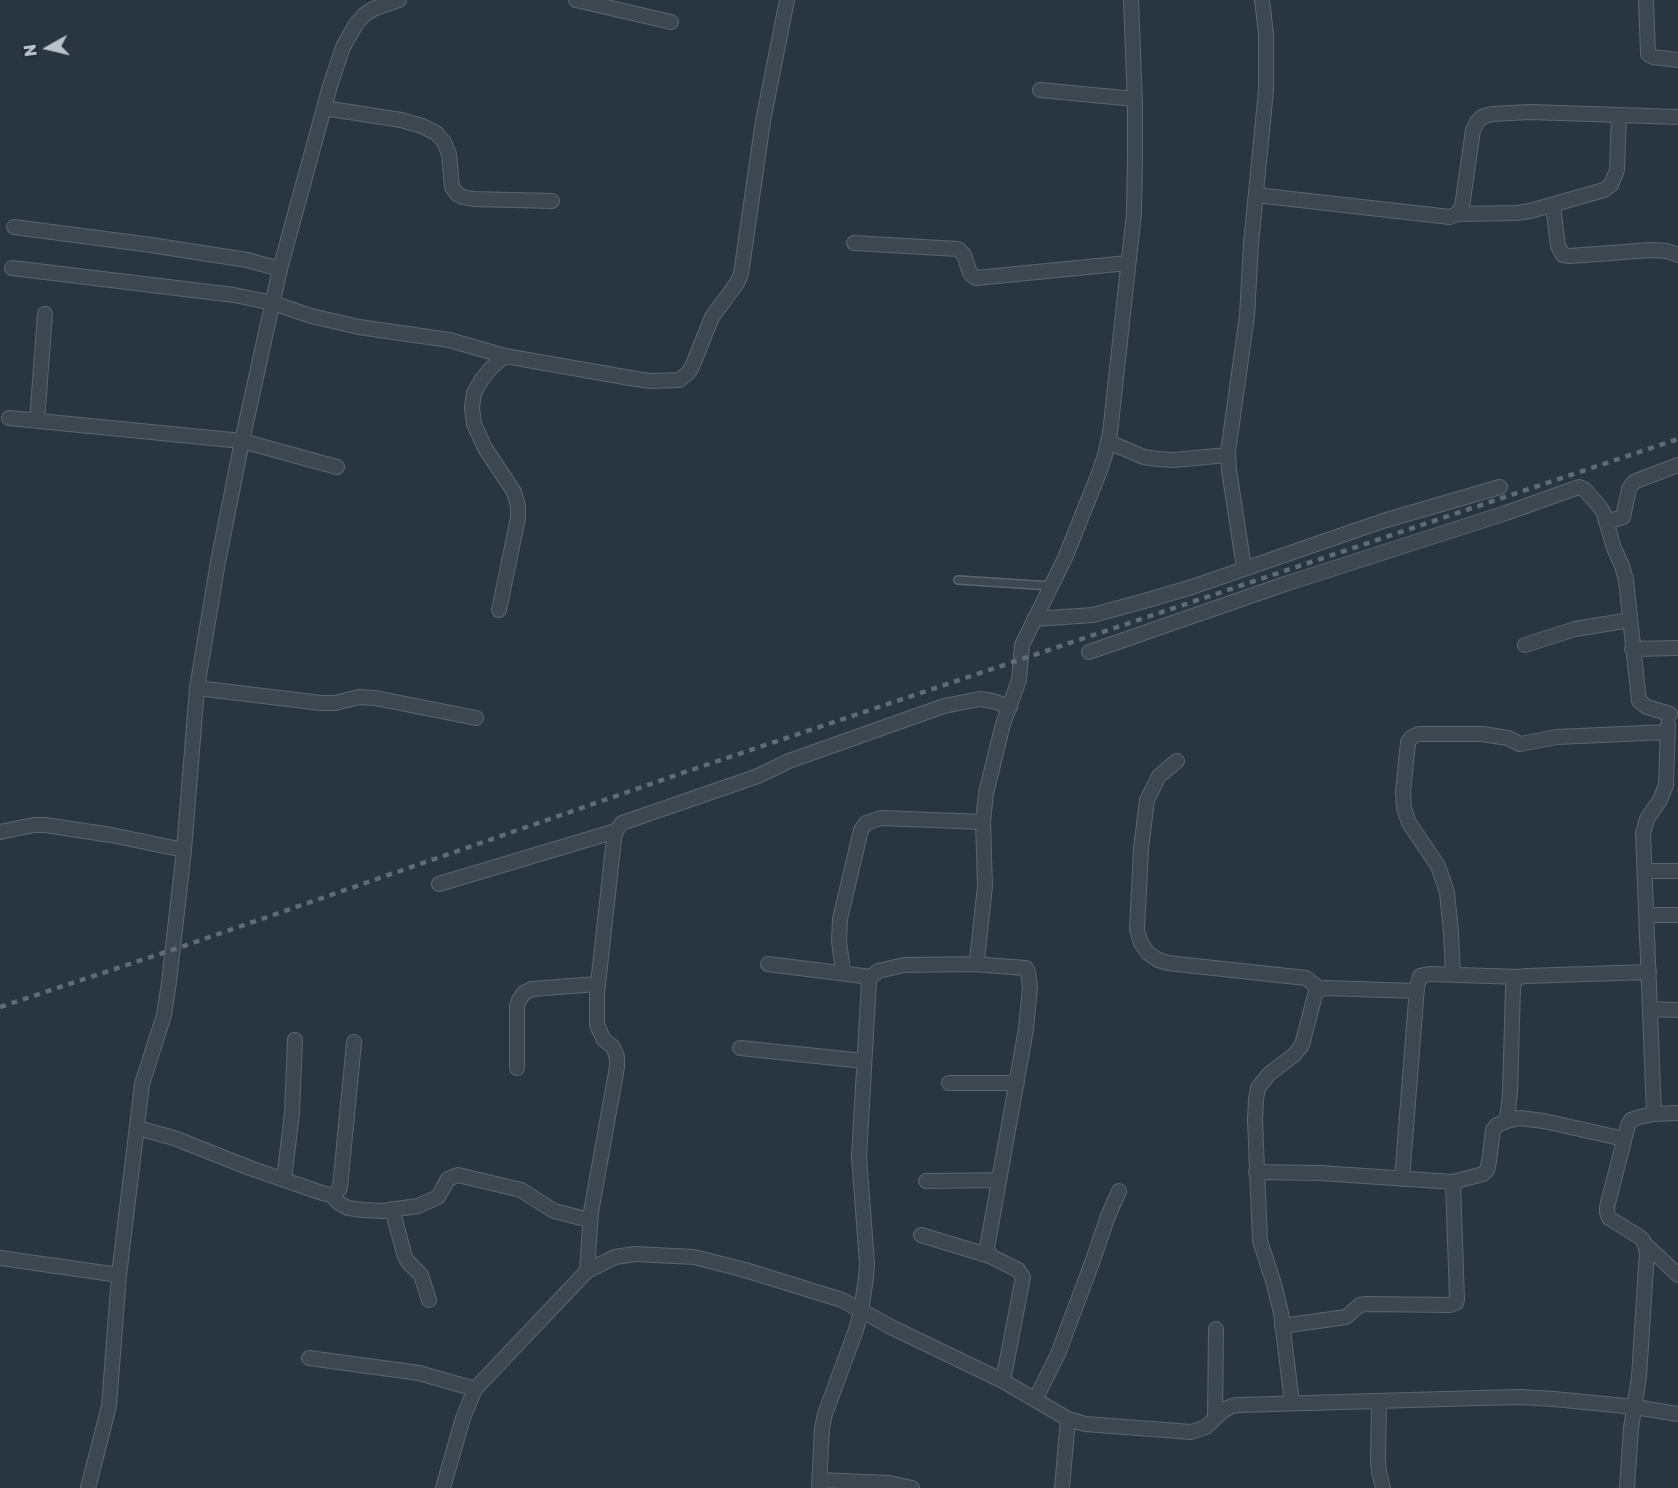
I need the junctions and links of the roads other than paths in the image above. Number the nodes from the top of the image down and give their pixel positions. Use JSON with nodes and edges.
{"nodes":[{"id":1,"x":399,"y":0,"type":"edge"},
{"id":2,"x":576,"y":0,"type":"edge"},
{"id":3,"x":787,"y":0,"type":"edge"},
{"id":4,"x":1131,"y":0,"type":"edge"},
{"id":5,"x":1262,"y":0,"type":"edge"},
{"id":6,"x":1646,"y":0,"type":"edge"},
{"id":7,"x":671,"y":22,"type":"dead end"},
{"id":8,"x":1678,"y":60,"type":"edge"},
{"id":9,"x":1040,"y":90,"type":"dead end"},
{"id":10,"x":1135,"y":99,"type":"junction"},
{"id":11,"x":324,"y":108,"type":"junction"},
{"id":12,"x":1619,"y":115,"type":"junction"},
{"id":13,"x":1678,"y":117,"type":"edge"},
{"id":14,"x":1256,"y":195,"type":"junction"},
{"id":15,"x":552,"y":201,"type":"dead end"},
{"id":16,"x":1553,"y":205,"type":"junction"},
{"id":17,"x":1457,"y":214,"type":"junction"},
{"id":18,"x":14,"y":227,"type":"dead end"},
{"id":19,"x":854,"y":243,"type":"dead end"},
{"id":20,"x":1678,"y":255,"type":"edge"},
{"id":21,"x":1128,"y":263,"type":"junction"},
{"id":22,"x":12,"y":268,"type":"dead end"},
{"id":23,"x":280,"y":269,"type":"junction"},
{"id":24,"x":273,"y":303,"type":"junction"},
{"id":25,"x":45,"y":314,"type":"dead end"},
{"id":26,"x":505,"y":356,"type":"junction"},
{"id":27,"x":9,"y":418,"type":"dead end"},
{"id":28,"x":37,"y":421,"type":"junction"},
{"id":29,"x":242,"y":441,"type":"junction"},
{"id":30,"x":1108,"y":442,"type":"junction"},
{"id":31,"x":1228,"y":456,"type":"junction"},
{"id":32,"x":1678,"y":465,"type":"edge"},
{"id":33,"x":337,"y":467,"type":"dead end"},
{"id":34,"x":1500,"y":487,"type":"dead end"},
{"id":35,"x":1607,"y":525,"type":"junction"},
{"id":36,"x":1244,"y":568,"type":"junction"},
{"id":37,"x":958,"y":580,"type":"dead end"},
{"id":38,"x":1051,"y":586,"type":"junction"},
{"id":39,"x":499,"y":610,"type":"dead end"},
{"id":40,"x":1034,"y":619,"type":"junction"},
{"id":41,"x":1629,"y":620,"type":"junction"},
{"id":42,"x":1525,"y":645,"type":"dead end"},
{"id":43,"x":1678,"y":648,"type":"edge"},
{"id":44,"x":1632,"y":649,"type":"junction"},
{"id":45,"x":1089,"y":652,"type":"dead end"},
{"id":46,"x":197,"y":688,"type":"junction"},
{"id":47,"x":1010,"y":707,"type":"junction"},
{"id":48,"x":1674,"y":713,"type":"edge"},
{"id":49,"x":476,"y":718,"type":"dead end"},
{"id":50,"x":1667,"y":732,"type":"junction"},
{"id":51,"x":1177,"y":761,"type":"dead end"},
{"id":52,"x":983,"y":822,"type":"junction"},
{"id":53,"x":616,"y":831,"type":"junction"},
{"id":54,"x":0,"y":832,"type":"edge"},
{"id":55,"x":184,"y":850,"type":"junction"},
{"id":56,"x":1645,"y":871,"type":"junction"},
{"id":57,"x":1678,"y":871,"type":"edge"},
{"id":58,"x":439,"y":884,"type":"dead end"},
{"id":59,"x":1647,"y":915,"type":"junction"},
{"id":60,"x":1678,"y":915,"type":"edge"},
{"id":61,"x":768,"y":964,"type":"dead end"},
{"id":62,"x":972,"y":964,"type":"junction"},
{"id":63,"x":843,"y":972,"type":"junction"},
{"id":64,"x":1649,"y":972,"type":"junction"},
{"id":65,"x":1453,"y":974,"type":"junction"},
{"id":66,"x":871,"y":976,"type":"junction"},
{"id":67,"x":1519,"y":977,"type":"junction"},
{"id":68,"x":598,"y":984,"type":"junction"},
{"id":69,"x":1320,"y":989,"type":"junction"},
{"id":70,"x":1417,"y":991,"type":"junction"},
{"id":71,"x":1650,"y":1009,"type":"junction"},
{"id":72,"x":1678,"y":1010,"type":"edge"},
{"id":73,"x":295,"y":1040,"type":"dead end"},
{"id":74,"x":354,"y":1042,"type":"dead end"},
{"id":75,"x":740,"y":1048,"type":"dead end"},
{"id":76,"x":864,"y":1061,"type":"junction"},
{"id":77,"x":518,"y":1068,"type":"dead end"},
{"id":78,"x":949,"y":1083,"type":"dead end"},
{"id":79,"x":1017,"y":1083,"type":"junction"},
{"id":80,"x":1678,"y":1113,"type":"edge"},
{"id":81,"x":1654,"y":1114,"type":"junction"},
{"id":82,"x":1507,"y":1120,"type":"junction"},
{"id":83,"x":138,"y":1128,"type":"junction"},
{"id":84,"x":1624,"y":1139,"type":"junction"},
{"id":85,"x":1256,"y":1172,"type":"junction"},
{"id":86,"x":1402,"y":1179,"type":"junction"},
{"id":87,"x":284,"y":1180,"type":"junction"},
{"id":88,"x":999,"y":1180,"type":"junction"},
{"id":89,"x":926,"y":1181,"type":"dead end"},
{"id":90,"x":1454,"y":1182,"type":"junction"},
{"id":91,"x":1119,"y":1191,"type":"dead end"},
{"id":92,"x":331,"y":1195,"type":"junction"},
{"id":93,"x":392,"y":1209,"type":"junction"},
{"id":94,"x":590,"y":1220,"type":"junction"},
{"id":95,"x":921,"y":1235,"type":"dead end"},
{"id":96,"x":1645,"y":1244,"type":"junction"},
{"id":97,"x":990,"y":1256,"type":"junction"},
{"id":98,"x":0,"y":1258,"type":"edge"},
{"id":99,"x":587,"y":1271,"type":"junction"},
{"id":100,"x":119,"y":1275,"type":"junction"},
{"id":101,"x":1678,"y":1275,"type":"edge"},
{"id":102,"x":429,"y":1299,"type":"dead end"},
{"id":103,"x":861,"y":1311,"type":"junction"},
{"id":104,"x":1282,"y":1326,"type":"junction"},
{"id":105,"x":1216,"y":1329,"type":"dead end"},
{"id":106,"x":309,"y":1358,"type":"dead end"},
{"id":107,"x":1003,"y":1381,"type":"junction"},
{"id":108,"x":475,"y":1389,"type":"junction"},
{"id":109,"x":1035,"y":1400,"type":"junction"},
{"id":110,"x":1379,"y":1401,"type":"junction"},
{"id":111,"x":1292,"y":1403,"type":"junction"},
{"id":112,"x":1635,"y":1407,"type":"junction"},
{"id":113,"x":1678,"y":1414,"type":"edge"},
{"id":114,"x":1215,"y":1418,"type":"junction"},
{"id":115,"x":1068,"y":1419,"type":"junction"},
{"id":116,"x":820,"y":1484,"type":"edge"},
{"id":117,"x":88,"y":1488,"type":"edge"},
{"id":118,"x":443,"y":1488,"type":"edge"},
{"id":119,"x":912,"y":1488,"type":"edge"},
{"id":120,"x":1062,"y":1488,"type":"edge"},
{"id":121,"x":1383,"y":1488,"type":"edge"},
{"id":122,"x":1627,"y":1488,"type":"edge"}],
"edges":[{"from":1,"to":11,"type":"street"},
{"from":2,"to":7,"type":"street"},
{"from":3,"to":26,"type":"street"},
{"from":4,"to":10,"type":"street"},
{"from":5,"to":14,"type":"street"},
{"from":6,"to":8,"type":"street"},
{"from":9,"to":10,"type":"street"},
{"from":10,"to":21,"type":"street"},
{"from":11,"to":15,"type":"street"},
{"from":11,"to":23,"type":"street"},
{"from":12,"to":13,"type":"street"},
{"from":12,"to":16,"type":"street"},
{"from":12,"to":17,"type":"street"},
{"from":14,"to":17,"type":"street"},
{"from":14,"to":31,"type":"street"},
{"from":16,"to":17,"type":"street"},
{"from":16,"to":20,"type":"street"},
{"from":18,"to":23,"type":"street"},
{"from":19,"to":21,"type":"street"},
{"from":21,"to":30,"type":"street"},
{"from":22,"to":24,"type":"street"},
{"from":23,"to":24,"type":"street"},
{"from":24,"to":26,"type":"street"},
{"from":24,"to":29,"type":"street"},
{"from":25,"to":28,"type":"street"},
{"from":26,"to":39,"type":"street"},
{"from":27,"to":28,"type":"street"},
{"from":28,"to":29,"type":"street"},
{"from":29,"to":33,"type":"street"},
{"from":29,"to":46,"type":"street"},
{"from":30,"to":31,"type":"street"},
{"from":30,"to":38,"type":"street"},
{"from":31,"to":36,"type":"street"},
{"from":32,"to":35,"type":"street"},
{"from":34,"to":36,"type":"street"},
{"from":35,"to":41,"type":"street"},
{"from":35,"to":45,"type":"street"},
{"from":36,"to":40,"type":"street"},
{"from":37,"to":38,"type":"lane"},
{"from":38,"to":40,"type":"street"},
{"from":40,"to":47,"type":"street"},
{"from":41,"to":42,"type":"street"},
{"from":41,"to":44,"type":"street"},
{"from":43,"to":44,"type":"street"},
{"from":44,"to":48,"type":"street"},
{"from":46,"to":49,"type":"street"},
{"from":46,"to":55,"type":"street"},
{"from":47,"to":52,"type":"street"},
{"from":47,"to":53,"type":"street"},
{"from":48,"to":50,"type":"street"},
{"from":50,"to":56,"type":"street"},
{"from":50,"to":65,"type":"street"},
{"from":51,"to":69,"type":"street"},
{"from":52,"to":62,"type":"street"},
{"from":52,"to":63,"type":"street"},
{"from":53,"to":58,"type":"street"},
{"from":53,"to":68,"type":"street"},
{"from":54,"to":55,"type":"street"},
{"from":55,"to":83,"type":"street"},
{"from":56,"to":57,"type":"street"},
{"from":56,"to":59,"type":"street"},
{"from":59,"to":60,"type":"street"},
{"from":59,"to":64,"type":"street"},
{"from":61,"to":63,"type":"street"},
{"from":62,"to":66,"type":"street"},
{"from":62,"to":79,"type":"street"},
{"from":63,"to":66,"type":"street"},
{"from":64,"to":67,"type":"street"},
{"from":64,"to":71,"type":"street"},
{"from":65,"to":67,"type":"street"},
{"from":65,"to":70,"type":"street"},
{"from":66,"to":76,"type":"street"},
{"from":67,"to":82,"type":"street"},
{"from":68,"to":77,"type":"street"},
{"from":68,"to":94,"type":"street"},
{"from":69,"to":70,"type":"street"},
{"from":69,"to":85,"type":"street"},
{"from":70,"to":86,"type":"street"},
{"from":71,"to":72,"type":"street"},
{"from":71,"to":81,"type":"street"},
{"from":73,"to":87,"type":"street"},
{"from":74,"to":92,"type":"street"},
{"from":75,"to":76,"type":"street"},
{"from":76,"to":103,"type":"street"},
{"from":78,"to":79,"type":"street"},
{"from":79,"to":88,"type":"street"},
{"from":80,"to":81,"type":"street"},
{"from":81,"to":84,"type":"street"},
{"from":82,"to":84,"type":"street"},
{"from":82,"to":90,"type":"street"},
{"from":83,"to":87,"type":"street"},
{"from":83,"to":100,"type":"street"},
{"from":84,"to":96,"type":"street"},
{"from":85,"to":86,"type":"street"},
{"from":85,"to":104,"type":"street"},
{"from":86,"to":90,"type":"street"},
{"from":87,"to":92,"type":"street"},
{"from":88,"to":89,"type":"street"},
{"from":88,"to":97,"type":"street"},
{"from":90,"to":104,"type":"street"},
{"from":91,"to":109,"type":"street"},
{"from":92,"to":93,"type":"street"},
{"from":93,"to":94,"type":"street"},
{"from":93,"to":102,"type":"street"},
{"from":94,"to":99,"type":"street"},
{"from":95,"to":97,"type":"street"},
{"from":96,"to":101,"type":"street"},
{"from":96,"to":112,"type":"street"},
{"from":97,"to":107,"type":"street"},
{"from":98,"to":100,"type":"street"},
{"from":99,"to":103,"type":"street"},
{"from":99,"to":108,"type":"street"},
{"from":100,"to":117,"type":"street"},
{"from":103,"to":107,"type":"street"},
{"from":103,"to":116,"type":"street"},
{"from":104,"to":111,"type":"street"},
{"from":105,"to":114,"type":"street"},
{"from":106,"to":108,"type":"street"},
{"from":107,"to":109,"type":"street"},
{"from":108,"to":118,"type":"street"},
{"from":109,"to":115,"type":"street"},
{"from":110,"to":111,"type":"street"},
{"from":110,"to":112,"type":"street"},
{"from":110,"to":121,"type":"street"},
{"from":111,"to":114,"type":"street"},
{"from":112,"to":113,"type":"street"},
{"from":112,"to":122,"type":"street"},
{"from":114,"to":115,"type":"street"},
{"from":115,"to":120,"type":"street"},
{"from":116,"to":119,"type":"street"}]}
